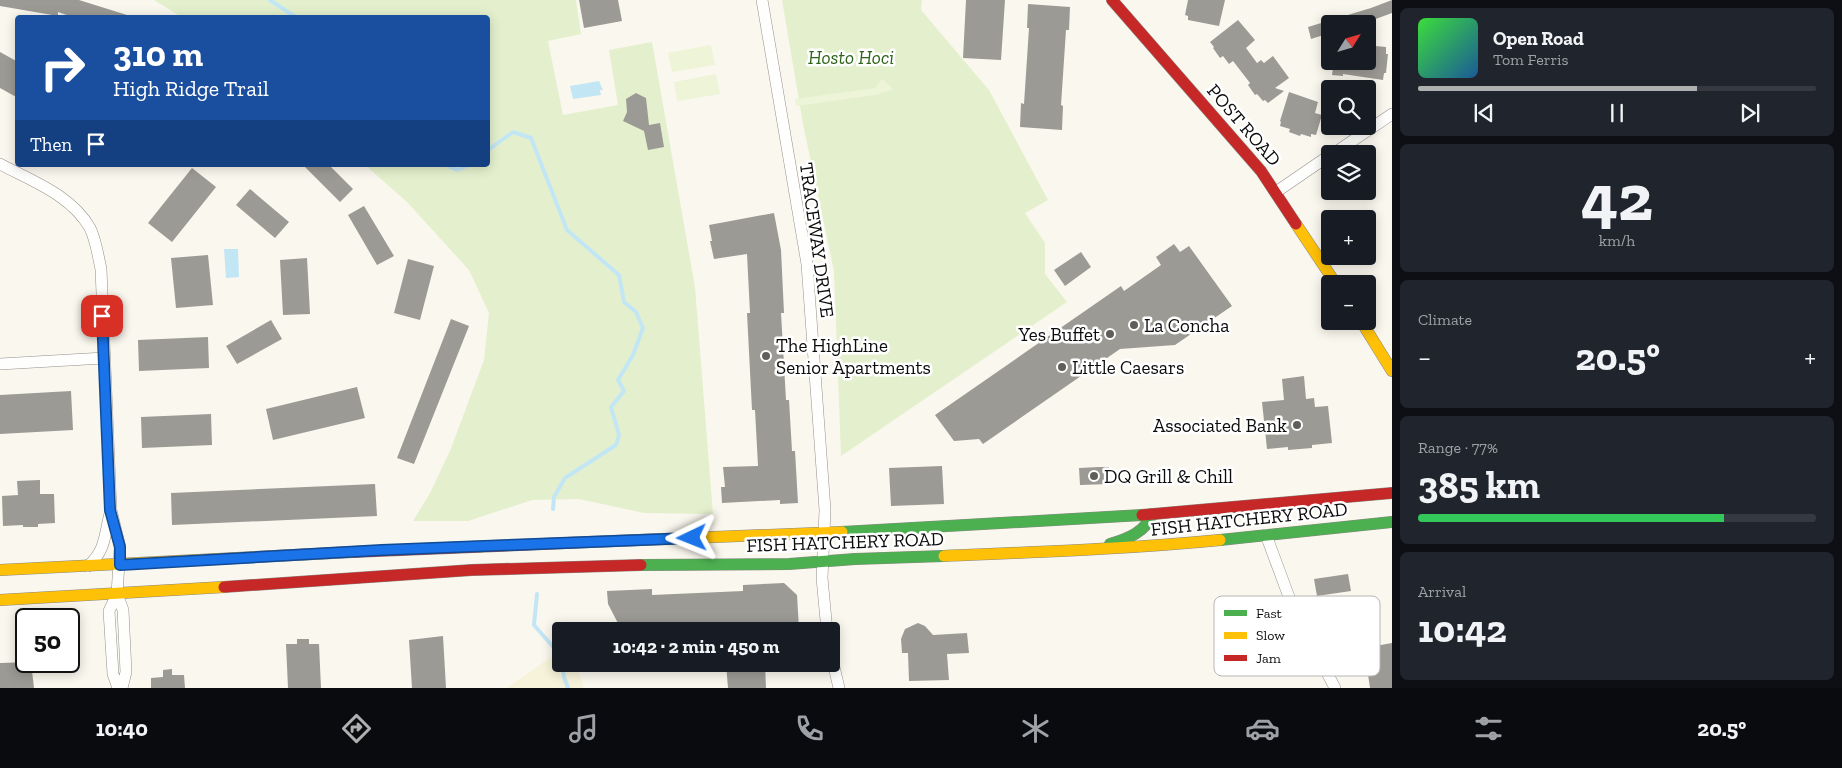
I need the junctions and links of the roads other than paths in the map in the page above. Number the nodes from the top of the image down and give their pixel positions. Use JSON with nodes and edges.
{"nodes":[{"id":1,"x":762,"y":0,"type":"edge"},
{"id":2,"x":1112,"y":0,"type":"edge"},
{"id":3,"x":1392,"y":114,"type":"edge"},
{"id":4,"x":1346,"y":145,"type":"edge"},
{"id":5,"x":1321,"y":162,"type":"edge"},
{"id":6,"x":0,"y":164,"type":"edge"},
{"id":7,"x":1276,"y":192,"type":"junction"},
{"id":8,"x":1330,"y":275,"type":"edge"},
{"id":9,"x":1367,"y":330,"type":"edge"},
{"id":10,"x":104,"y":358,"type":"junction"},
{"id":11,"x":0,"y":364,"type":"edge"},
{"id":12,"x":1392,"y":371,"type":"edge"},
{"id":13,"x":1392,"y":493,"type":"edge"},
{"id":14,"x":110,"y":510,"type":"junction"},
{"id":15,"x":1152,"y":514,"type":"junction"},
{"id":16,"x":1392,"y":522,"type":"edge"},
{"id":17,"x":824,"y":532,"type":"junction"},
{"id":18,"x":1266,"y":535,"type":"junction"},
{"id":19,"x":1088,"y":550,"type":"junction"},
{"id":20,"x":823,"y":561,"type":"junction"},
{"id":21,"x":120,"y":565,"type":"junction"},
{"id":22,"x":88,"y":566,"type":"junction"},
{"id":23,"x":0,"y":570,"type":"edge"},
{"id":24,"x":117,"y":594,"type":"junction"},
{"id":25,"x":1289,"y":596,"type":"edge"},
{"id":26,"x":0,"y":600,"type":"edge"},
{"id":27,"x":826,"y":622,"type":"edge"},
{"id":28,"x":835,"y":672,"type":"edge"},
{"id":29,"x":1329,"y":676,"type":"edge"},
{"id":30,"x":118,"y":688,"type":"edge"},
{"id":31,"x":122,"y":688,"type":"edge"},
{"id":32,"x":839,"y":688,"type":"edge"},
{"id":33,"x":1335,"y":688,"type":"edge"}],
"edges":[{"from":1,"to":17,"type":"street","name":"TRACEWAY DRIVE"},
{"from":2,"to":7,"type":"main road","name":"POST ROAD"},
{"from":3,"to":4,"type":"street"},
{"from":5,"to":7,"type":"street"},
{"from":6,"to":10,"type":"street"},
{"from":7,"to":8,"type":"main road","name":"POST ROAD"},
{"from":9,"to":12,"type":"main road"},
{"from":10,"to":11,"type":"street"},
{"from":10,"to":14,"type":"street"},
{"from":13,"to":15,"type":"main road","name":"FISH HATCHERY ROAD"},
{"from":14,"to":21,"type":"street"},
{"from":14,"to":22,"type":"street"},
{"from":15,"to":17,"type":"main road","name":"FISH HATCHERY ROAD"},
{"from":15,"to":19,"type":"main road"},
{"from":16,"to":18,"type":"main road","name":"FISH HATCHERY ROAD"},
{"from":17,"to":20,"type":"street","name":"TRACEWAY DRIVE"},
{"from":17,"to":21,"type":"main road","name":"FISH HATCHERY ROAD"},
{"from":18,"to":19,"type":"main road","name":"FISH HATCHERY ROAD"},
{"from":18,"to":25,"type":"street"},
{"from":19,"to":20,"type":"main road","name":"FISH HATCHERY ROAD"},
{"from":20,"to":24,"type":"main road","name":"FISH HATCHERY ROAD"},
{"from":20,"to":27,"type":"street","name":"TRACEWAY DRIVE"},
{"from":21,"to":22,"type":"main road","name":"FISH HATCHERY ROAD"},
{"from":21,"to":24,"type":"street"},
{"from":22,"to":23,"type":"main road","name":"FISH HATCHERY ROAD"},
{"from":24,"to":26,"type":"main road","name":"FISH HATCHERY ROAD"},
{"from":24,"to":30,"type":"street"},
{"from":24,"to":31,"type":"street"},
{"from":28,"to":32,"type":"street"},
{"from":29,"to":33,"type":"street"}]}
